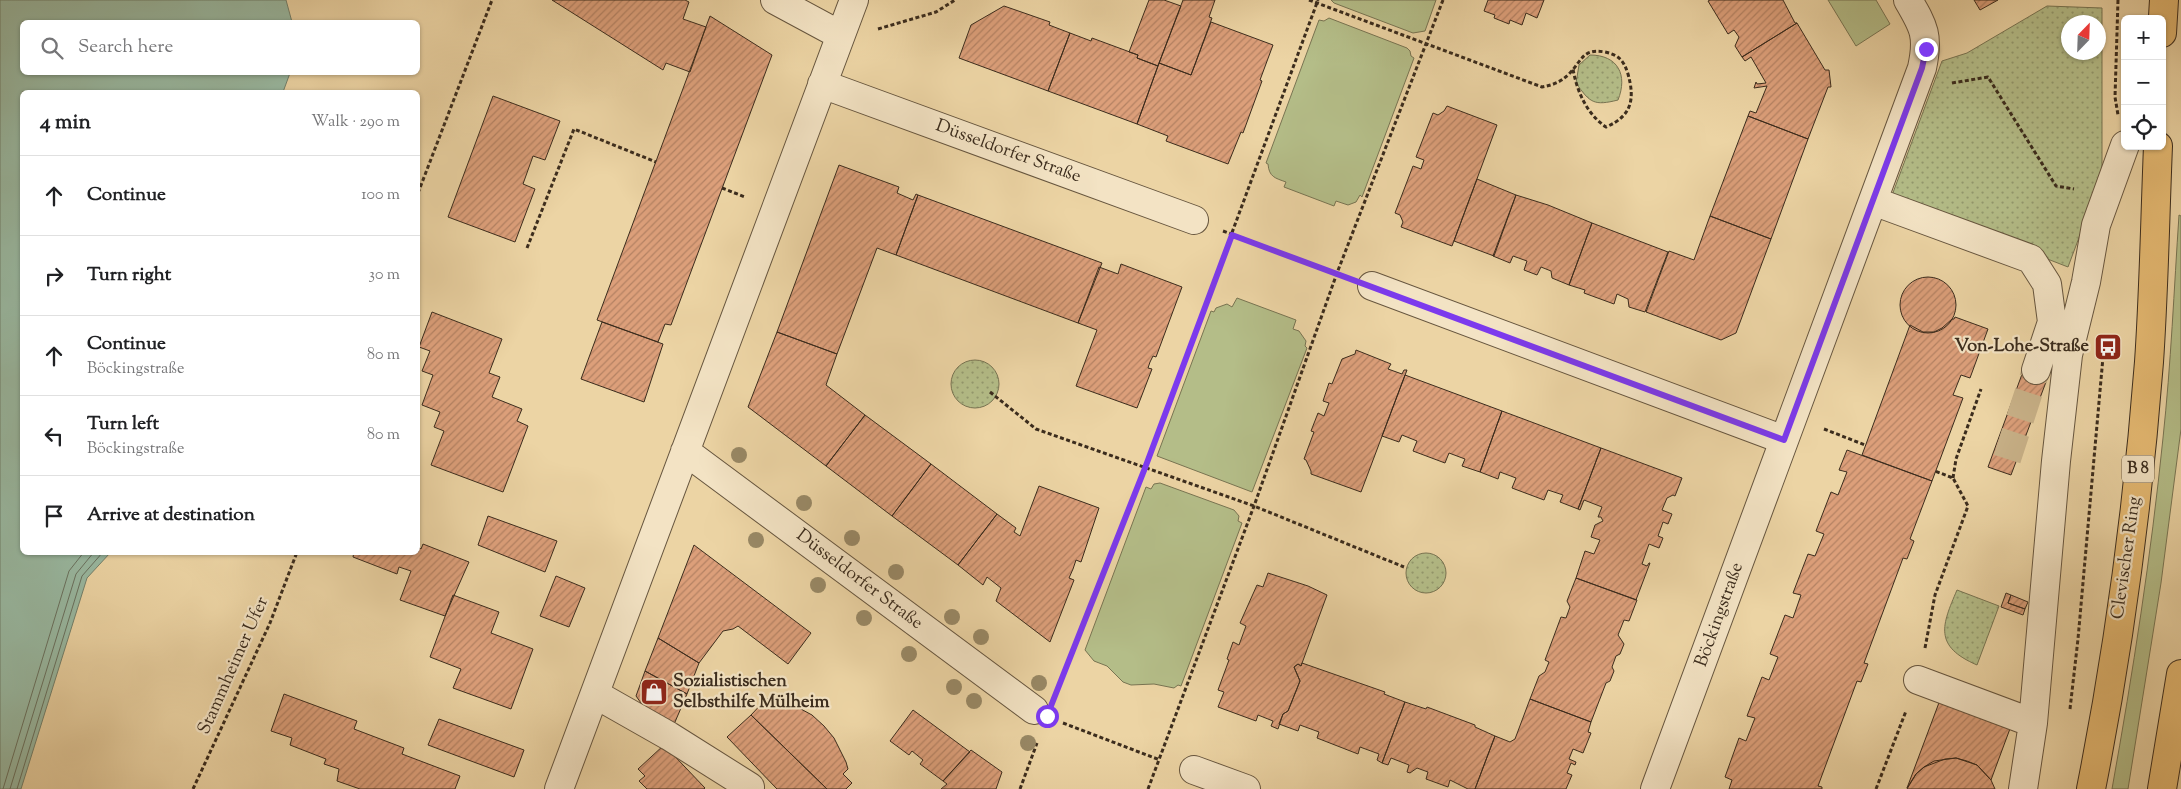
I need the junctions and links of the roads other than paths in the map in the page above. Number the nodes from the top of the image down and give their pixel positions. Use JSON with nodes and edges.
{"nodes":[{"id":1,"x":775,"y":0,"type":"edge"},
{"id":2,"x":854,"y":0,"type":"edge"},
{"id":3,"x":1908,"y":0,"type":"edge"},
{"id":4,"x":2164,"y":0,"type":"edge"},
{"id":5,"x":2163,"y":15,"type":"edge"},
{"id":6,"x":840,"y":36,"type":"junction"},
{"id":7,"x":822,"y":84,"type":"junction"},
{"id":8,"x":2123,"y":150,"type":"edge"},
{"id":9,"x":2158,"y":150,"type":"edge"},
{"id":10,"x":1873,"y":201,"type":"junction"},
{"id":11,"x":1194,"y":220,"type":"road end"},
{"id":12,"x":2096,"y":225,"type":"junction"},
{"id":13,"x":1372,"y":286,"type":"road end"},
{"id":14,"x":2052,"y":322,"type":"junction"},
{"id":15,"x":2036,"y":370,"type":"tunnel mouth"},
{"id":16,"x":1788,"y":429,"type":"junction"},
{"id":17,"x":685,"y":450,"type":"junction"},
{"id":18,"x":2181,"y":674,"type":"edge"},
{"id":19,"x":1918,"y":680,"type":"road end"},
{"id":20,"x":595,"y":694,"type":"junction"},
{"id":21,"x":1040,"y":713,"type":"road end"},
{"id":22,"x":2033,"y":723,"type":"junction"},
{"id":23,"x":2177,"y":731,"type":"edge"},
{"id":24,"x":1194,"y":770,"type":"road end"},
{"id":25,"x":750,"y":787,"type":"dead end"},
{"id":26,"x":559,"y":789,"type":"edge"},
{"id":27,"x":1246,"y":789,"type":"edge"},
{"id":28,"x":1655,"y":789,"type":"edge"},
{"id":29,"x":2023,"y":789,"type":"edge"},
{"id":30,"x":2090,"y":789,"type":"edge"},
{"id":31,"x":2162,"y":789,"type":"edge"}],
"edges":[{"from":1,"to":6,"type":"street"},
{"from":2,"to":6,"type":"street"},
{"from":3,"to":10,"type":"street","name":"Böckingstraße"},
{"from":4,"to":5,"type":"main road"},
{"from":6,"to":7,"type":"street"},
{"from":7,"to":11,"type":"street","name":"Düsseldorfer Straße"},
{"from":7,"to":17,"type":"street"},
{"from":8,"to":12,"type":"street"},
{"from":9,"to":30,"type":"main road","name":"Clevischer Ring","number":"B 8"},
{"from":10,"to":14,"type":"street"},
{"from":10,"to":16,"type":"street","name":"Böckingstraße"},
{"from":12,"to":14,"type":"street"},
{"from":12,"to":22,"type":"street"},
{"from":13,"to":16,"type":"street"},
{"from":14,"to":15,"type":"street"},
{"from":16,"to":28,"type":"street","name":"Böckingstraße"},
{"from":17,"to":20,"type":"street"},
{"from":17,"to":21,"type":"street","name":"Düsseldorfer Straße"},
{"from":18,"to":23,"type":"main road"},
{"from":19,"to":22,"type":"street"},
{"from":20,"to":25,"type":"street"},
{"from":20,"to":26,"type":"street"},
{"from":22,"to":29,"type":"street"},
{"from":23,"to":31,"type":"main road"},
{"from":24,"to":27,"type":"street"}]}
